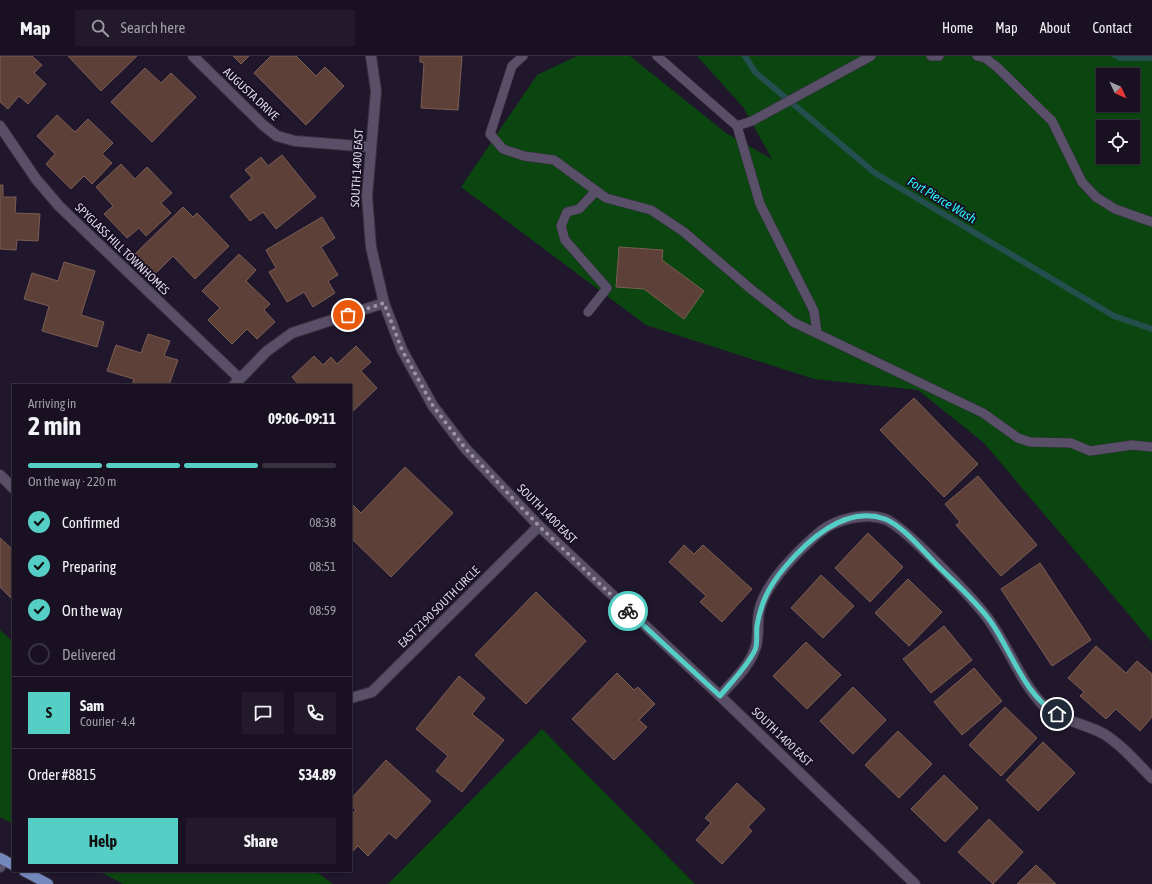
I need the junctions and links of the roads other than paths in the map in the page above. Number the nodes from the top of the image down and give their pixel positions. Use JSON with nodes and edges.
{"nodes":[{"id":1,"x":193,"y":56,"type":"edge"},
{"id":2,"x":371,"y":56,"type":"edge"},
{"id":3,"x":523,"y":56,"type":"edge"},
{"id":4,"x":658,"y":56,"type":"edge"},
{"id":5,"x":871,"y":56,"type":"edge"},
{"id":6,"x":931,"y":56,"type":"edge"},
{"id":7,"x":940,"y":56,"type":"edge"},
{"id":8,"x":977,"y":56,"type":"edge"},
{"id":9,"x":0,"y":126,"type":"edge"},
{"id":10,"x":737,"y":126,"type":"junction"},
{"id":11,"x":370,"y":147,"type":"junction"},
{"id":12,"x":596,"y":191,"type":"junction"},
{"id":13,"x":1152,"y":222,"type":"edge"},
{"id":14,"x":384,"y":303,"type":"junction"},
{"id":15,"x":588,"y":312,"type":"dead end"},
{"id":16,"x":816,"y":333,"type":"junction"},
{"id":17,"x":237,"y":382,"type":"edge"},
{"id":18,"x":1152,"y":447,"type":"edge"},
{"id":19,"x":0,"y":475,"type":"edge"},
{"id":20,"x":12,"y":487,"type":"edge"},
{"id":21,"x":539,"y":526,"type":"junction"},
{"id":22,"x":720,"y":696,"type":"junction"},
{"id":23,"x":352,"y":698,"type":"edge"},
{"id":24,"x":1152,"y":778,"type":"edge"},
{"id":25,"x":26,"y":872,"type":"edge"},
{"id":26,"x":48,"y":884,"type":"edge"},
{"id":27,"x":915,"y":884,"type":"edge"}],
"edges":[{"from":1,"to":11,"type":"street","name":"AUGUSTA DRIVE"},
{"from":2,"to":11,"type":"street","name":"SOUTH 1400 EAST"},
{"from":3,"to":12,"type":"lane"},
{"from":4,"to":10,"type":"lane"},
{"from":5,"to":10,"type":"lane"},
{"from":6,"to":7,"type":"lane"},
{"from":8,"to":13,"type":"lane"},
{"from":9,"to":17,"type":"street","name":"SPYGLASS HILL TOWNHOMES"},
{"from":10,"to":16,"type":"lane"},
{"from":11,"to":14,"type":"street","name":"SOUTH 1400 EAST"},
{"from":12,"to":15,"type":"lane"},
{"from":12,"to":16,"type":"lane"},
{"from":14,"to":17,"type":"street","name":"SPYGLASS HILL TOWNHOMES"},
{"from":14,"to":21,"type":"street","name":"SOUTH 1400 EAST"},
{"from":16,"to":18,"type":"lane"},
{"from":19,"to":20,"type":"street"},
{"from":21,"to":22,"type":"street","name":"SOUTH 1400 EAST"},
{"from":21,"to":23,"type":"street","name":"EAST 2190 SOUTH CIRCLE"},
{"from":22,"to":24,"type":"street"},
{"from":22,"to":27,"type":"street","name":"SOUTH 1400 EAST"},
{"from":25,"to":26,"type":"main road"}]}
